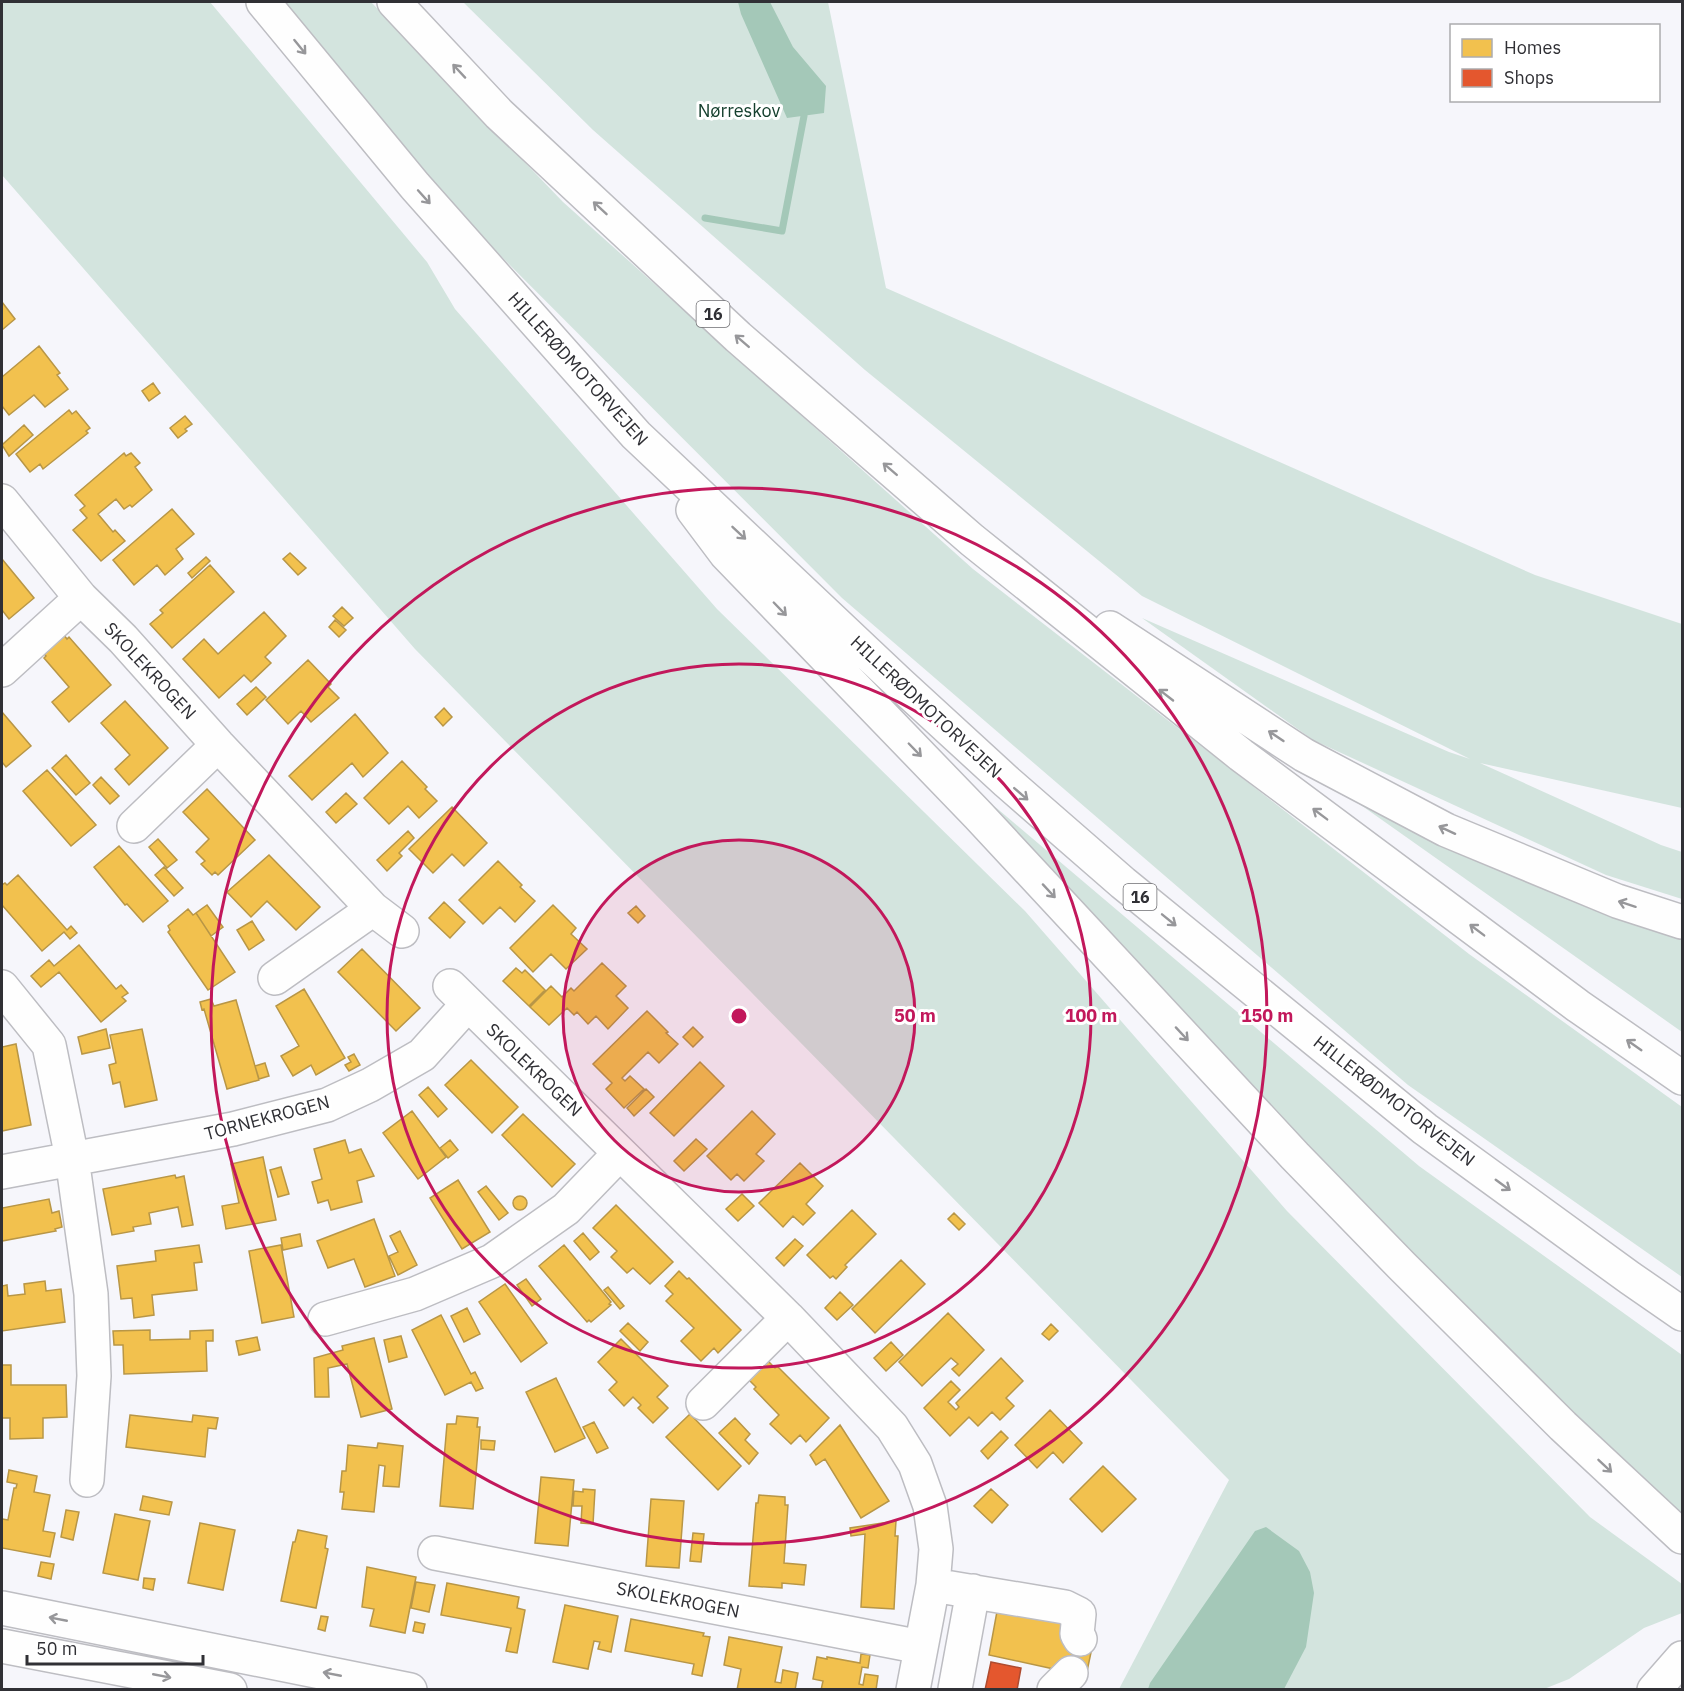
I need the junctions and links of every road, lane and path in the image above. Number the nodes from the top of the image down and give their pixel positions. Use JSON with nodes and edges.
{"nodes":[{"id":1,"x":263,"y":2,"type":"edge"},
{"id":2,"x":394,"y":2,"type":"edge"},
{"id":3,"x":636,"y":435,"type":"junction"},
{"id":4,"x":2,"y":501,"type":"edge"},
{"id":5,"x":972,"y":540,"type":"junction"},
{"id":6,"x":81,"y":598,"type":"junction"},
{"id":7,"x":2,"y":670,"type":"edge"},
{"id":8,"x":218,"y":745,"type":"junction"},
{"id":9,"x":134,"y":826,"type":"dead end"},
{"id":10,"x":373,"y":909,"type":"junction"},
{"id":11,"x":1683,"y":922,"type":"edge"},
{"id":12,"x":402,"y":931,"type":"dead end"},
{"id":13,"x":275,"y":978,"type":"dead end"},
{"id":14,"x":2,"y":987,"type":"edge"},
{"id":15,"x":458,"y":995,"type":"joint"},
{"id":16,"x":1683,"y":1078,"type":"edge"},
{"id":17,"x":620,"y":1153,"type":"junction"},
{"id":18,"x":72,"y":1158,"type":"junction"},
{"id":19,"x":2,"y":1172,"type":"edge"},
{"id":20,"x":1683,"y":1314,"type":"edge"},
{"id":21,"x":788,"y":1318,"type":"junction"},
{"id":22,"x":325,"y":1319,"type":"dead end"},
{"id":23,"x":703,"y":1403,"type":"dead end"},
{"id":24,"x":87,"y":1480,"type":"dead end"},
{"id":25,"x":1680,"y":1538,"type":"edge"},
{"id":26,"x":435,"y":1553,"type":"dead end"},
{"id":27,"x":933,"y":1585,"type":"junction"},
{"id":28,"x":973,"y":1591,"type":"junction"},
{"id":29,"x":2,"y":1608,"type":"edge"},
{"id":30,"x":1080,"y":1639,"type":"dead end"},
{"id":31,"x":2,"y":1646,"type":"edge"},
{"id":32,"x":921,"y":1647,"type":"junction"},
{"id":33,"x":1683,"y":1658,"type":"edge"},
{"id":34,"x":1683,"y":1675,"type":"edge"},
{"id":35,"x":914,"y":1686,"type":"edge"},
{"id":36,"x":230,"y":1689,"type":"edge"},
{"id":37,"x":410,"y":1689,"type":"edge"},
{"id":38,"x":957,"y":1689,"type":"edge"},
{"id":39,"x":1654,"y":1689,"type":"edge"}],
"edges":[{"from":1,"to":3,"type":"main road","name":"HILLERØDMOTORVEJEN","number":"16","one_way":true},
{"from":5,"to":2,"type":"main road","number":"16","one_way":true},
{"from":3,"to":20,"type":"main road","name":"HILLERØDMOTORVEJEN","number":"16","one_way":true},
{"from":3,"to":25,"type":"main road","one_way":true},
{"from":4,"to":6,"type":"main road","name":"SKOLEKROGEN"},
{"from":11,"to":5,"type":"main road","one_way":true},
{"from":16,"to":5,"type":"main road","number":"16","one_way":true},
{"from":6,"to":7,"type":"main road"},
{"from":6,"to":8,"type":"main road","name":"SKOLEKROGEN"},
{"from":8,"to":9,"type":"main road"},
{"from":8,"to":10,"type":"main road","name":"SKOLEKROGEN"},
{"from":10,"to":12,"type":"main road","name":"SKOLEKROGEN"},
{"from":10,"to":13,"type":"main road"},
{"from":14,"to":18,"type":"main road"},
{"from":15,"to":17,"type":"main road","name":"SKOLEKROGEN"},
{"from":15,"to":18,"type":"main road","name":"TORNEKROGEN"},
{"from":17,"to":21,"type":"main road","name":"SKOLEKROGEN"},
{"from":17,"to":22,"type":"main road"},
{"from":18,"to":19,"type":"main road","name":"TORNEKROGEN"},
{"from":18,"to":24,"type":"main road"},
{"from":21,"to":23,"type":"main road"},
{"from":21,"to":27,"type":"main road","name":"SKOLEKROGEN"},
{"from":26,"to":32,"type":"main road","name":"SKOLEKROGEN"},
{"from":27,"to":28,"type":"main road"},
{"from":27,"to":32,"type":"main road","name":"SKOLEKROGEN"},
{"from":28,"to":30,"type":"main road"},
{"from":28,"to":38,"type":"main road"},
{"from":37,"to":29,"type":"main road","one_way":true},
{"from":31,"to":36,"type":"main road","one_way":true},
{"from":32,"to":35,"type":"main road","name":"SKOLEKROGEN"},
{"from":33,"to":39,"type":"main road"},
{"from":34,"to":39,"type":"main road"},
{"from":35,"to":38,"type":"main road"}]}
